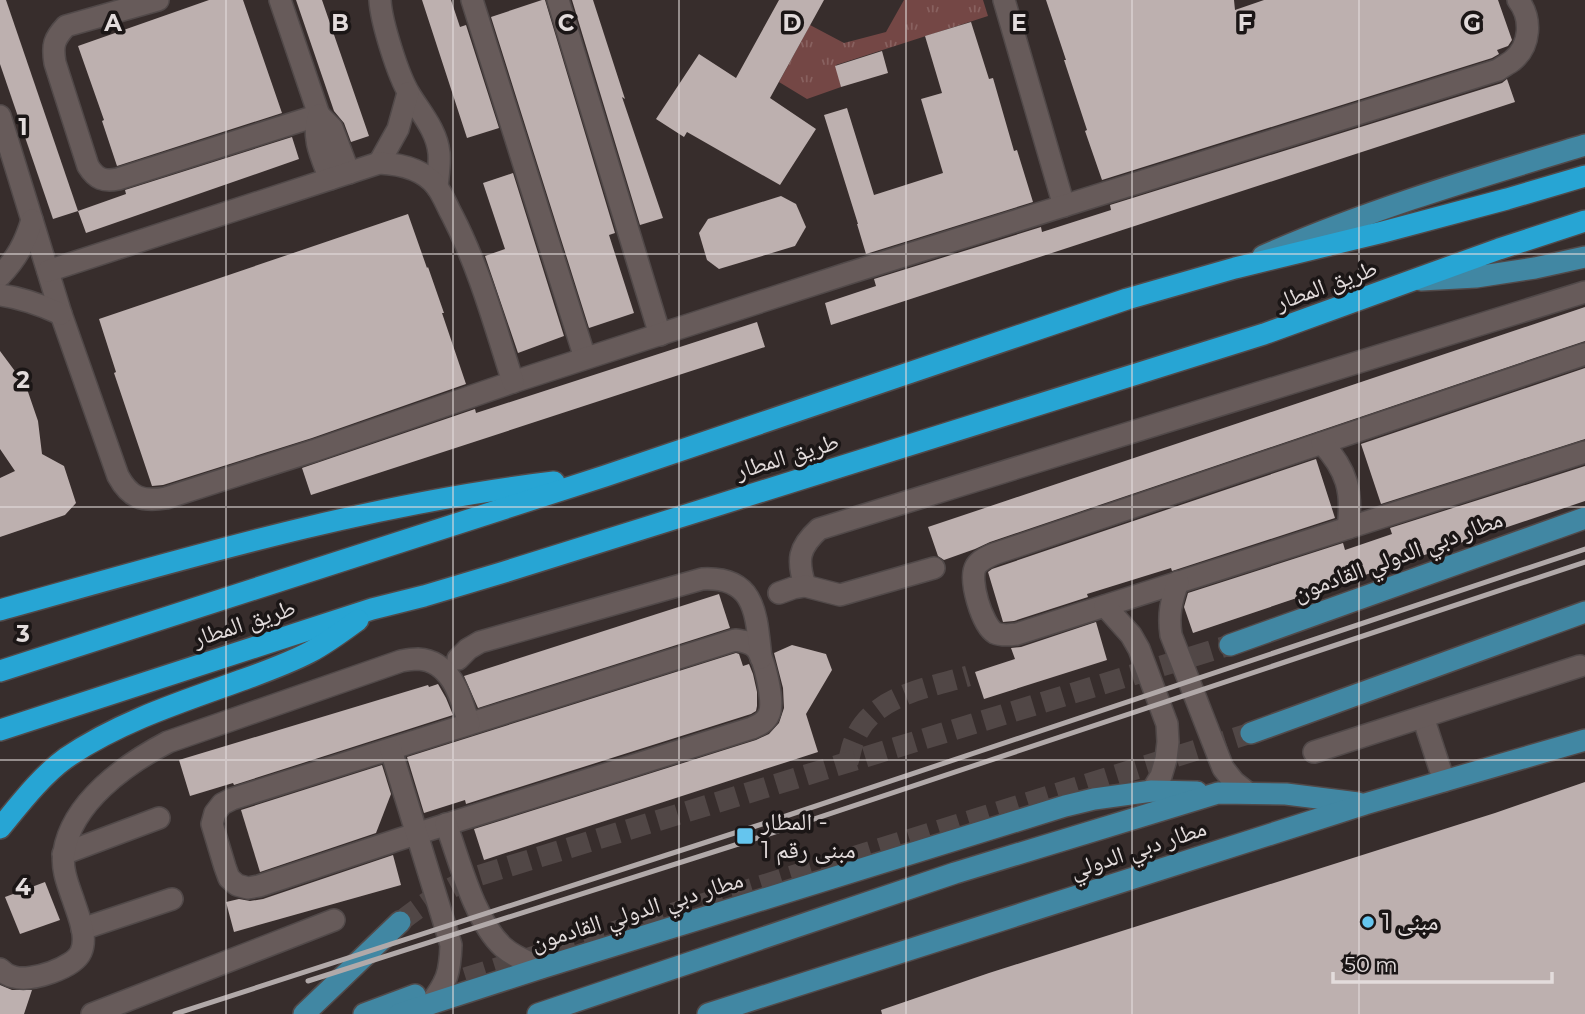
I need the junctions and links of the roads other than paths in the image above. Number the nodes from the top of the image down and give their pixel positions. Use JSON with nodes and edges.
{"nodes":[{"id":1,"x":158,"y":0,"type":"edge"},
{"id":2,"x":280,"y":0,"type":"edge"},
{"id":3,"x":380,"y":0,"type":"edge"},
{"id":4,"x":472,"y":0,"type":"edge"},
{"id":5,"x":558,"y":0,"type":"edge"},
{"id":6,"x":1004,"y":0,"type":"edge"},
{"id":7,"x":1518,"y":0,"type":"edge"},
{"id":8,"x":408,"y":93,"type":"junction"},
{"id":9,"x":319,"y":115,"type":"junction"},
{"id":10,"x":0,"y":116,"type":"edge"},
{"id":11,"x":1585,"y":145,"type":"edge"},
{"id":12,"x":6,"y":152,"type":"edge"},
{"id":13,"x":379,"y":163,"type":"junction"},
{"id":14,"x":340,"y":176,"type":"junction"},
{"id":15,"x":1585,"y":176,"type":"edge"},
{"id":16,"x":437,"y":187,"type":"junction"},
{"id":17,"x":1064,"y":206,"type":"junction"},
{"id":18,"x":32,"y":220,"type":"junction"},
{"id":19,"x":1585,"y":221,"type":"edge"},
{"id":20,"x":1585,"y":257,"type":"edge"},
{"id":21,"x":1235,"y":268,"type":"junction"},
{"id":22,"x":48,"y":271,"type":"junction"},
{"id":23,"x":0,"y":276,"type":"edge"},
{"id":24,"x":1416,"y":280,"type":"junction"},
{"id":25,"x":1585,"y":292,"type":"edge"},
{"id":26,"x":0,"y":295,"type":"edge"},
{"id":27,"x":61,"y":314,"type":"junction"},
{"id":28,"x":660,"y":335,"type":"junction"},
{"id":29,"x":1585,"y":354,"type":"edge"},
{"id":30,"x":585,"y":359,"type":"junction"},
{"id":31,"x":513,"y":382,"type":"junction"},
{"id":32,"x":1322,"y":443,"type":"junction"},
{"id":33,"x":1585,"y":452,"type":"edge"},
{"id":34,"x":605,"y":476,"type":"junction"},
{"id":35,"x":1585,"y":518,"type":"edge"},
{"id":36,"x":1348,"y":528,"type":"junction"},
{"id":37,"x":934,"y":568,"type":"dead end"},
{"id":38,"x":1178,"y":582,"type":"junction"},
{"id":39,"x":806,"y":586,"type":"junction"},
{"id":40,"x":779,"y":593,"type":"dead end"},
{"id":41,"x":1105,"y":606,"type":"junction"},
{"id":42,"x":372,"y":609,"type":"junction"},
{"id":43,"x":0,"y":610,"type":"edge"},
{"id":44,"x":1585,"y":612,"type":"edge"},
{"id":45,"x":1230,"y":645,"type":"tunnel mouth"},
{"id":46,"x":761,"y":657,"type":"junction"},
{"id":47,"x":458,"y":659,"type":"dead end"},
{"id":48,"x":1580,"y":666,"type":"dead end"},
{"id":49,"x":0,"y":671,"type":"edge"},
{"id":50,"x":1423,"y":717,"type":"junction"},
{"id":51,"x":469,"y":724,"type":"junction"},
{"id":52,"x":0,"y":730,"type":"edge"},
{"id":53,"x":1251,"y":733,"type":"tunnel mouth"},
{"id":54,"x":1585,"y":740,"type":"edge"},
{"id":55,"x":391,"y":750,"type":"junction"},
{"id":56,"x":1314,"y":752,"type":"dead end"},
{"id":57,"x":1444,"y":781,"type":"junction"},
{"id":58,"x":1152,"y":792,"type":"junction"},
{"id":59,"x":1218,"y":793,"type":"junction"},
{"id":60,"x":1248,"y":793,"type":"junction"},
{"id":61,"x":1365,"y":804,"type":"junction"},
{"id":62,"x":159,"y":818,"type":"dead end"},
{"id":63,"x":446,"y":824,"type":"junction"},
{"id":64,"x":0,"y":828,"type":"edge"},
{"id":65,"x":416,"y":834,"type":"junction"},
{"id":66,"x":63,"y":854,"type":"junction"},
{"id":67,"x":172,"y":899,"type":"dead end"},
{"id":68,"x":334,"y":920,"type":"dead end"},
{"id":69,"x":400,"y":922,"type":"tunnel mouth"},
{"id":70,"x":82,"y":929,"type":"junction"},
{"id":71,"x":541,"y":968,"type":"junction"},
{"id":72,"x":0,"y":969,"type":"edge"},
{"id":73,"x":433,"y":995,"type":"junction"},
{"id":74,"x":572,"y":1005,"type":"edge"},
{"id":75,"x":92,"y":1014,"type":"edge"},
{"id":76,"x":304,"y":1014,"type":"edge"},
{"id":77,"x":365,"y":1014,"type":"edge"},
{"id":78,"x":400,"y":1014,"type":"edge"},
{"id":79,"x":538,"y":1014,"type":"edge"},
{"id":80,"x":708,"y":1014,"type":"edge"}],
"edges":[{"from":1,"to":9,"type":"lane"},
{"from":2,"to":9,"type":"lane"},
{"from":3,"to":8,"type":"lane"},
{"from":4,"to":30,"type":"lane"},
{"from":5,"to":28,"type":"lane"},
{"from":6,"to":17,"type":"lane"},
{"from":7,"to":17,"type":"lane"},
{"from":8,"to":13,"type":"lane"},
{"from":8,"to":16,"type":"lane"},
{"from":9,"to":14,"type":"lane"},
{"from":10,"to":12,"type":"lane"},
{"from":11,"to":21,"type":"main road"},
{"from":12,"to":18,"type":"lane"},
{"from":13,"to":14,"type":"lane"},
{"from":13,"to":16,"type":"lane"},
{"from":14,"to":22,"type":"lane"},
{"from":15,"to":21,"type":"highway","name":"طريق المطار"},
{"from":16,"to":31,"type":"lane"},
{"from":17,"to":28,"type":"lane"},
{"from":18,"to":22,"type":"lane"},
{"from":18,"to":23,"type":"lane"},
{"from":19,"to":24,"type":"highway","name":"طريق المطار"},
{"from":20,"to":24,"type":"main road"},
{"from":21,"to":34,"type":"highway","name":"طريق المطار"},
{"from":22,"to":27,"type":"lane"},
{"from":24,"to":42,"type":"highway","name":"طريق المطار"},
{"from":25,"to":39,"type":"lane"},
{"from":26,"to":27,"type":"lane"},
{"from":27,"to":31,"type":"lane"},
{"from":28,"to":30,"type":"lane"},
{"from":29,"to":32,"type":"lane"},
{"from":30,"to":31,"type":"lane"},
{"from":32,"to":36,"type":"lane"},
{"from":32,"to":41,"type":"lane"},
{"from":33,"to":36,"type":"lane"},
{"from":34,"to":43,"type":"highway"},
{"from":34,"to":49,"type":"highway","name":"طريق المطار"},
{"from":35,"to":45,"type":"main road","name":"مطار دبي الدولي القادمون"},
{"from":36,"to":38,"type":"lane"},
{"from":37,"to":39,"type":"lane"},
{"from":38,"to":41,"type":"lane"},
{"from":38,"to":60,"type":"lane"},
{"from":39,"to":40,"type":"lane"},
{"from":41,"to":58,"type":"lane"},
{"from":42,"to":52,"type":"highway","name":"طريق المطار"},
{"from":42,"to":64,"type":"highway"},
{"from":44,"to":53,"type":"main road"},
{"from":46,"to":47,"type":"lane"},
{"from":46,"to":51,"type":"lane"},
{"from":46,"to":63,"type":"lane"},
{"from":48,"to":50,"type":"lane"},
{"from":50,"to":56,"type":"lane"},
{"from":50,"to":57,"type":"lane"},
{"from":51,"to":55,"type":"lane"},
{"from":51,"to":66,"type":"lane"},
{"from":54,"to":57,"type":"main road","name":"مطار دبي الدولي"},
{"from":55,"to":65,"type":"lane"},
{"from":55,"to":65,"type":"lane"},
{"from":57,"to":61,"type":"main road","name":"مطار دبي الدولي"},
{"from":58,"to":59,"type":"main road","name":"مطار دبي الدولي القادمون"},
{"from":58,"to":71,"type":"main road","name":"مطار دبي الدولي القادمون"},
{"from":59,"to":60,"type":"main road","name":"مطار دبي الدولي القادمون"},
{"from":59,"to":74,"type":"main road","name":"مطار دبي الدولي القادمون"},
{"from":60,"to":61,"type":"main road","name":"مطار دبي الدولي القادمون"},
{"from":61,"to":80,"type":"main road","name":"مطار دبي الدولي"},
{"from":62,"to":66,"type":"lane"},
{"from":63,"to":65,"type":"lane"},
{"from":63,"to":71,"type":"lane"},
{"from":65,"to":73,"type":"lane"},
{"from":66,"to":70,"type":"lane"},
{"from":67,"to":70,"type":"lane"},
{"from":68,"to":75,"type":"lane"},
{"from":69,"to":76,"type":"main road"},
{"from":70,"to":72,"type":"lane"},
{"from":71,"to":73,"type":"main road","name":"مطار دبي الدولي القادمون"},
{"from":73,"to":77,"type":"main road","name":"مطار دبي الدولي القادمون"},
{"from":73,"to":78,"type":"main road","name":"مطار دبي الدولي القادمون"},
{"from":74,"to":79,"type":"main road"}]}
